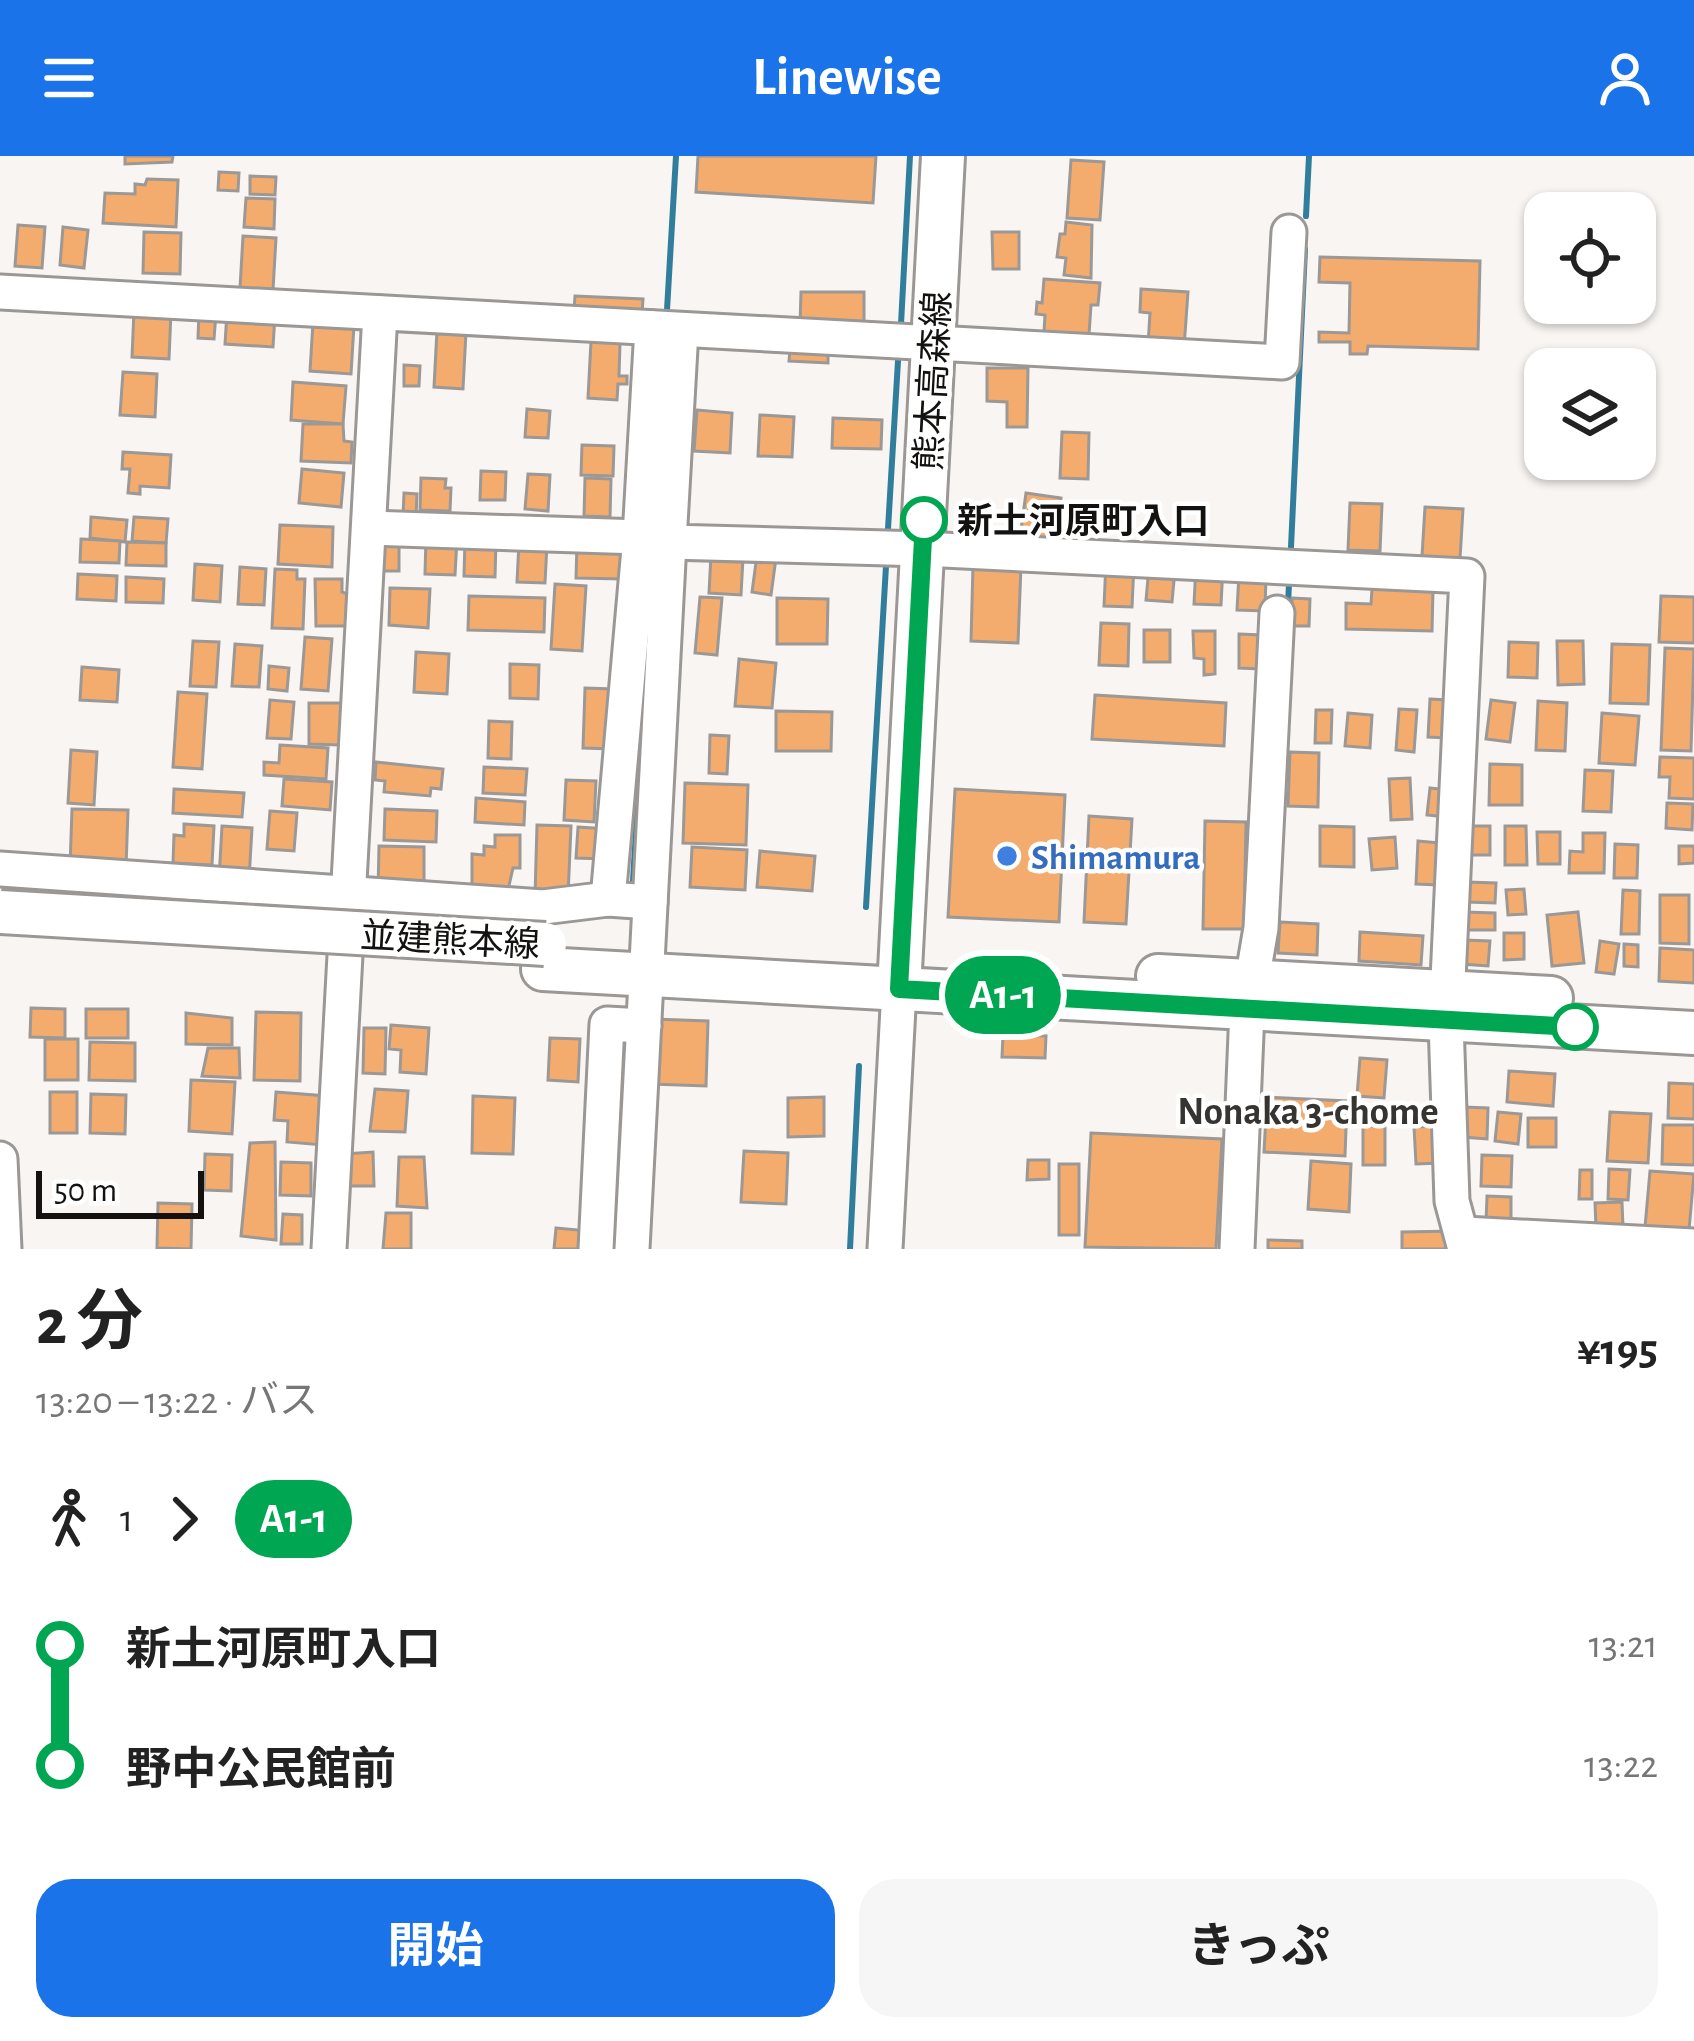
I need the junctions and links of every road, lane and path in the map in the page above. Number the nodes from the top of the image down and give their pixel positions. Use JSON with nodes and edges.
{"nodes":[{"id":1,"x":943,"y":156,"type":"edge"},
{"id":2,"x":1289,"y":232,"type":"dead end"},
{"id":3,"x":0,"y":292,"type":"edge"},
{"id":4,"x":380,"y":313,"type":"junction"},
{"id":5,"x":666,"y":329,"type":"junction"},
{"id":6,"x":935,"y":345,"type":"junction"},
{"id":7,"x":369,"y":528,"type":"junction"},
{"id":8,"x":654,"y":539,"type":"junction"},
{"id":9,"x":923,"y":549,"type":"junction"},
{"id":10,"x":1276,"y":613,"type":"dead end"},
{"id":11,"x":0,"y":869,"type":"edge"},
{"id":12,"x":349,"y":893,"type":"junction"},
{"id":13,"x":608,"y":898,"type":"junction"},
{"id":14,"x":650,"y":902,"type":"junction"},
{"id":15,"x":0,"y":912,"type":"edge"},
{"id":16,"x":0,"y":938,"type":"edge"},
{"id":17,"x":544,"y":956,"type":"junction"},
{"id":18,"x":646,"y":964,"type":"junction"},
{"id":19,"x":899,"y":977,"type":"junction"},
{"id":20,"x":1249,"y":995,"type":"junction"},
{"id":21,"x":1448,"y":1006,"type":"junction"},
{"id":22,"x":1694,"y":1007,"type":"edge"},
{"id":23,"x":644,"y":1026,"type":"junction"},
{"id":24,"x":1694,"y":1033,"type":"edge"},
{"id":25,"x":0,"y":1159,"type":"edge"},
{"id":26,"x":1465,"y":1241,"type":"edge"},
{"id":27,"x":1694,"y":1246,"type":"edge"},
{"id":28,"x":4,"y":1249,"type":"edge"},
{"id":29,"x":329,"y":1249,"type":"edge"},
{"id":30,"x":596,"y":1249,"type":"edge"},
{"id":31,"x":632,"y":1249,"type":"edge"},
{"id":32,"x":885,"y":1249,"type":"edge"},
{"id":33,"x":1237,"y":1249,"type":"edge"}],
"edges":[{"from":1,"to":6,"type":"main road","name":"熊本高森線"},
{"from":2,"to":6,"type":"street"},
{"from":3,"to":4,"type":"street"},
{"from":4,"to":5,"type":"street"},
{"from":4,"to":7,"type":"street"},
{"from":5,"to":6,"type":"street"},
{"from":5,"to":8,"type":"street"},
{"from":6,"to":9,"type":"main road","name":"熊本高森線"},
{"from":7,"to":8,"type":"street"},
{"from":7,"to":12,"type":"street"},
{"from":8,"to":9,"type":"street"},
{"from":8,"to":13,"type":"street"},
{"from":8,"to":14,"type":"street"},
{"from":9,"to":19,"type":"main road","name":"熊本高森線"},
{"from":9,"to":21,"type":"street"},
{"from":10,"to":20,"type":"street"},
{"from":11,"to":12,"type":"street"},
{"from":12,"to":13,"type":"street"},
{"from":12,"to":29,"type":"street"},
{"from":13,"to":14,"type":"street"},
{"from":14,"to":18,"type":"street"},
{"from":15,"to":17,"type":"main road","name":"並建熊本線","bridge":true},
{"from":16,"to":17,"type":"main road","name":"並建熊本線"},
{"from":17,"to":18,"type":"main road","name":"並建熊本線"},
{"from":18,"to":19,"type":"main road","name":"並建熊本線"},
{"from":18,"to":23,"type":"street"},
{"from":19,"to":20,"type":"main road"},
{"from":19,"to":32,"type":"street"},
{"from":20,"to":21,"type":"main road"},
{"from":20,"to":33,"type":"street"},
{"from":21,"to":22,"type":"main road"},
{"from":21,"to":24,"type":"main road"},
{"from":21,"to":26,"type":"street"},
{"from":23,"to":30,"type":"street"},
{"from":23,"to":31,"type":"street"},
{"from":25,"to":28,"type":"street"},
{"from":26,"to":27,"type":"street"}]}
